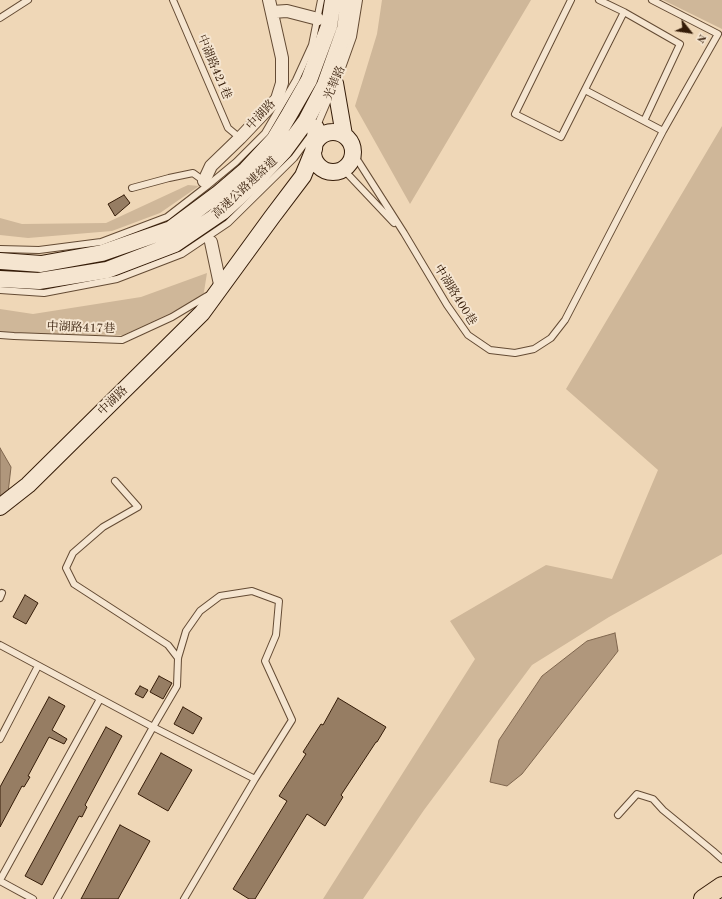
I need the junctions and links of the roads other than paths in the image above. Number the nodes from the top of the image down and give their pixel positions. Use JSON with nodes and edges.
{"nodes":[{"id":1,"x":28,"y":0,"type":"edge"},
{"id":2,"x":173,"y":0,"type":"edge"},
{"id":3,"x":321,"y":0,"type":"edge"},
{"id":4,"x":333,"y":0,"type":"edge"},
{"id":5,"x":349,"y":0,"type":"edge"},
{"id":6,"x":359,"y":0,"type":"edge"},
{"id":7,"x":572,"y":0,"type":"edge"},
{"id":8,"x":599,"y":0,"type":"edge"},
{"id":9,"x":652,"y":0,"type":"edge"},
{"id":10,"x":271,"y":6,"type":"edge"},
{"id":11,"x":624,"y":12,"type":"junction"},
{"id":12,"x":0,"y":18,"type":"edge"},
{"id":13,"x":318,"y":19,"type":"junction"},
{"id":14,"x":335,"y":83,"type":"junction"},
{"id":15,"x":585,"y":90,"type":"junction"},
{"id":16,"x":644,"y":121,"type":"junction"},
{"id":17,"x":316,"y":128,"type":"junction"},
{"id":18,"x":664,"y":130,"type":"junction"},
{"id":19,"x":344,"y":135,"type":"junction"},
{"id":20,"x":240,"y":138,"type":"junction"},
{"id":21,"x":279,"y":146,"type":"junction"},
{"id":22,"x":314,"y":148,"type":"junction"},
{"id":23,"x":353,"y":153,"type":"junction"},
{"id":24,"x":338,"y":170,"type":"junction"},
{"id":25,"x":304,"y":176,"type":"junction"},
{"id":26,"x":204,"y":181,"type":"joint"},
{"id":27,"x":132,"y":188,"type":"dead end"},
{"id":28,"x":404,"y":233,"type":"junction"},
{"id":29,"x":212,"y":242,"type":"dead end"},
{"id":30,"x":0,"y":249,"type":"edge"},
{"id":31,"x":0,"y":261,"type":"edge"},
{"id":32,"x":0,"y":279,"type":"edge"},
{"id":33,"x":221,"y":288,"type":"junction"},
{"id":34,"x":0,"y":290,"type":"edge"},
{"id":35,"x":0,"y":335,"type":"edge"},
{"id":36,"x":115,"y":481,"type":"dead end"},
{"id":37,"x":0,"y":507,"type":"edge"},
{"id":38,"x":0,"y":645,"type":"edge"},
{"id":39,"x":178,"y":658,"type":"junction"},
{"id":40,"x":38,"y":666,"type":"junction"},
{"id":41,"x":100,"y":699,"type":"junction"},
{"id":42,"x":153,"y":727,"type":"junction"},
{"id":43,"x":0,"y":738,"type":"edge"},
{"id":44,"x":255,"y":779,"type":"junction"},
{"id":45,"x":618,"y":815,"type":"dead end"},
{"id":46,"x":722,"y":859,"type":"edge"},
{"id":47,"x":0,"y":880,"type":"edge"},
{"id":48,"x":722,"y":886,"type":"edge"},
{"id":49,"x":33,"y":899,"type":"edge"},
{"id":50,"x":57,"y":899,"type":"edge"},
{"id":51,"x":184,"y":899,"type":"edge"},
{"id":52,"x":703,"y":899,"type":"edge"}],
"edges":[{"from":1,"to":12,"type":"lane"},
{"from":2,"to":20,"type":"lane","name":"中湖路421巷"},
{"from":3,"to":13,"type":"lane"},
{"from":4,"to":21,"type":"street"},
{"from":5,"to":21,"type":"street","name":"光華路"},
{"from":6,"to":14,"type":"lane","name":"光華路"},
{"from":7,"to":15,"type":"lane"},
{"from":8,"to":11,"type":"lane"},
{"from":9,"to":18,"type":"lane","name":"中湖路400巷"},
{"from":10,"to":13,"type":"street","name":"中湖路"},
{"from":10,"to":20,"type":"street","name":"中湖路"},
{"from":11,"to":15,"type":"lane"},
{"from":11,"to":16,"type":"lane"},
{"from":13,"to":21,"type":"lane"},
{"from":14,"to":17,"type":"lane","name":"光華路"},
{"from":14,"to":19,"type":"street"},
{"from":15,"to":16,"type":"lane"},
{"from":16,"to":18,"type":"lane"},
{"from":17,"to":21,"type":"lane","name":"光華路"},
{"from":17,"to":22,"type":"street"},
{"from":18,"to":28,"type":"lane","name":"中湖路400巷"},
{"from":19,"to":22,"type":"street"},
{"from":19,"to":23,"type":"street"},
{"from":20,"to":26,"type":"street","name":"中湖路"},
{"from":21,"to":30,"type":"lane"},
{"from":21,"to":31,"type":"street","name":"高速公路連絡道"},
{"from":21,"to":32,"type":"street","name":"高速公路連絡道"},
{"from":21,"to":34,"type":"lane"},
{"from":22,"to":24,"type":"street"},
{"from":22,"to":25,"type":"street","name":"中湖路"},
{"from":23,"to":24,"type":"street"},
{"from":23,"to":28,"type":"lane","name":"中湖路400巷"},
{"from":24,"to":25,"type":"street"},
{"from":24,"to":28,"type":"lane","name":"中湖路400巷"},
{"from":25,"to":33,"type":"street","name":"中湖路"},
{"from":26,"to":27,"type":"lane"},
{"from":29,"to":33,"type":"street"},
{"from":33,"to":35,"type":"lane","name":"中湖路417巷"},
{"from":33,"to":37,"type":"street","name":"中湖路"},
{"from":36,"to":39,"type":"lane"},
{"from":38,"to":40,"type":"lane"},
{"from":39,"to":42,"type":"lane"},
{"from":39,"to":44,"type":"lane"},
{"from":40,"to":41,"type":"lane"},
{"from":40,"to":43,"type":"lane"},
{"from":41,"to":42,"type":"lane"},
{"from":41,"to":47,"type":"lane"},
{"from":42,"to":44,"type":"lane"},
{"from":42,"to":50,"type":"lane"},
{"from":44,"to":51,"type":"lane"},
{"from":45,"to":46,"type":"lane"},
{"from":47,"to":49,"type":"lane"},
{"from":48,"to":52,"type":"main road"}]}
